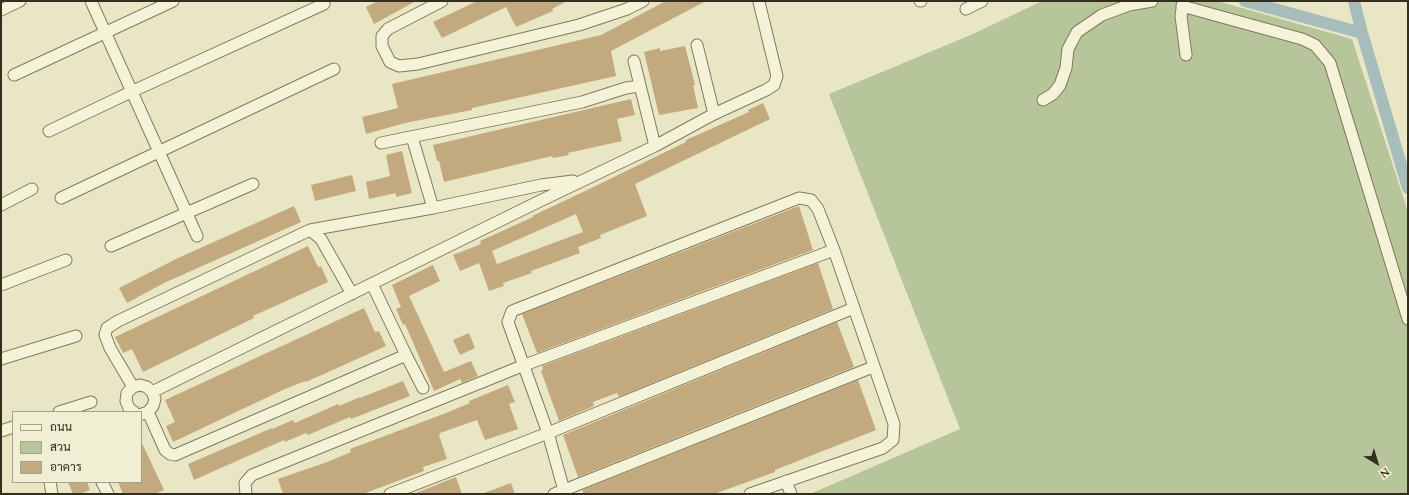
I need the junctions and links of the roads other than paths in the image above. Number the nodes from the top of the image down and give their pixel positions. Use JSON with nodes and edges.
{"nodes":[{"id":1,"x":20,"y":1,"type":"edge"},
{"id":2,"x":91,"y":1,"type":"edge"},
{"id":3,"x":173,"y":1,"type":"edge"},
{"id":4,"x":442,"y":1,"type":"edge"},
{"id":5,"x":643,"y":1,"type":"edge"},
{"id":6,"x":982,"y":1,"type":"edge"},
{"id":7,"x":1152,"y":1,"type":"edge"},
{"id":8,"x":759,"y":2,"type":"edge"},
{"id":9,"x":324,"y":4,"type":"dead end"},
{"id":10,"x":1183,"y":4,"type":"edge"},
{"id":11,"x":966,"y":9,"type":"dead end"},
{"id":12,"x":1,"y":10,"type":"edge"},
{"id":13,"x":106,"y":33,"type":"junction"},
{"id":14,"x":697,"y":45,"type":"dead end"},
{"id":15,"x":1186,"y":55,"type":"dead end"},
{"id":16,"x":634,"y":61,"type":"dead end"},
{"id":17,"x":334,"y":69,"type":"dead end"},
{"id":18,"x":14,"y":75,"type":"dead end"},
{"id":19,"x":640,"y":86,"type":"junction"},
{"id":20,"x":133,"y":91,"type":"junction"},
{"id":21,"x":1044,"y":100,"type":"dead end"},
{"id":22,"x":714,"y":114,"type":"junction"},
{"id":23,"x":49,"y":131,"type":"dead end"},
{"id":24,"x":412,"y":137,"type":"junction"},
{"id":25,"x":381,"y":143,"type":"dead end"},
{"id":26,"x":655,"y":146,"type":"junction"},
{"id":27,"x":160,"y":151,"type":"junction"},
{"id":28,"x":582,"y":180,"type":"junction"},
{"id":29,"x":253,"y":184,"type":"dead end"},
{"id":30,"x":32,"y":189,"type":"dead end"},
{"id":31,"x":61,"y":198,"type":"dead end"},
{"id":32,"x":1,"y":205,"type":"edge"},
{"id":33,"x":433,"y":208,"type":"junction"},
{"id":34,"x":187,"y":212,"type":"junction"},
{"id":35,"x":310,"y":230,"type":"junction"},
{"id":36,"x":197,"y":236,"type":"dead end"},
{"id":37,"x":111,"y":246,"type":"dead end"},
{"id":38,"x":834,"y":250,"type":"junction"},
{"id":39,"x":66,"y":260,"type":"dead end"},
{"id":40,"x":372,"y":284,"type":"junction"},
{"id":41,"x":1,"y":285,"type":"edge"},
{"id":42,"x":352,"y":294,"type":"junction"},
{"id":43,"x":854,"y":308,"type":"junction"},
{"id":44,"x":1408,"y":319,"type":"edge"},
{"id":45,"x":76,"y":336,"type":"dead end"},
{"id":46,"x":406,"y":355,"type":"junction"},
{"id":47,"x":1,"y":359,"type":"edge"},
{"id":48,"x":522,"y":366,"type":"junction"},
{"id":49,"x":873,"y":366,"type":"junction"},
{"id":50,"x":133,"y":388,"type":"junction"},
{"id":51,"x":423,"y":388,"type":"dead end"},
{"id":52,"x":152,"y":392,"type":"junction"},
{"id":53,"x":91,"y":402,"type":"dead end"},
{"id":54,"x":62,"y":411,"type":"edge"},
{"id":55,"x":129,"y":411,"type":"edge"},
{"id":56,"x":144,"y":413,"type":"edge"},
{"id":57,"x":12,"y":427,"type":"edge"},
{"id":58,"x":1,"y":431,"type":"edge"},
{"id":59,"x":548,"y":433,"type":"junction"},
{"id":60,"x":786,"y":481,"type":"junction"},
{"id":61,"x":50,"y":483,"type":"edge"},
{"id":62,"x":102,"y":483,"type":"edge"},
{"id":63,"x":561,"y":493,"type":"edge"},
{"id":64,"x":52,"y":494,"type":"edge"},
{"id":65,"x":108,"y":494,"type":"edge"},
{"id":66,"x":246,"y":494,"type":"edge"},
{"id":67,"x":390,"y":494,"type":"edge"},
{"id":68,"x":750,"y":494,"type":"edge"},
{"id":69,"x":791,"y":494,"type":"edge"}],
"edges":[{"from":1,"to":12,"type":"street"},
{"from":2,"to":13,"type":"street"},
{"from":3,"to":13,"type":"street"},
{"from":4,"to":5,"type":"street"},
{"from":6,"to":11,"type":"street"},
{"from":7,"to":21,"type":"street"},
{"from":8,"to":22,"type":"street"},
{"from":9,"to":20,"type":"street"},
{"from":10,"to":15,"type":"street"},
{"from":10,"to":44,"type":"street"},
{"from":13,"to":18,"type":"street"},
{"from":13,"to":20,"type":"street"},
{"from":14,"to":22,"type":"street"},
{"from":16,"to":19,"type":"street"},
{"from":17,"to":27,"type":"street"},
{"from":19,"to":24,"type":"street"},
{"from":19,"to":26,"type":"street"},
{"from":20,"to":23,"type":"street"},
{"from":20,"to":27,"type":"street"},
{"from":22,"to":26,"type":"street"},
{"from":24,"to":25,"type":"street"},
{"from":24,"to":33,"type":"street"},
{"from":26,"to":28,"type":"street"},
{"from":27,"to":31,"type":"street"},
{"from":27,"to":34,"type":"street"},
{"from":28,"to":33,"type":"street"},
{"from":28,"to":40,"type":"street"},
{"from":29,"to":34,"type":"street"},
{"from":30,"to":32,"type":"street"},
{"from":33,"to":35,"type":"street"},
{"from":34,"to":36,"type":"street"},
{"from":34,"to":37,"type":"street"},
{"from":35,"to":42,"type":"street"},
{"from":35,"to":50,"type":"street"},
{"from":38,"to":43,"type":"street"},
{"from":38,"to":48,"type":"street"},
{"from":38,"to":48,"type":"street"},
{"from":39,"to":41,"type":"street"},
{"from":40,"to":42,"type":"street"},
{"from":40,"to":46,"type":"street"},
{"from":42,"to":52,"type":"street"},
{"from":43,"to":49,"type":"street"},
{"from":43,"to":59,"type":"street"},
{"from":45,"to":47,"type":"street"},
{"from":46,"to":51,"type":"street"},
{"from":46,"to":56,"type":"street"},
{"from":48,"to":59,"type":"street"},
{"from":48,"to":66,"type":"street"},
{"from":49,"to":60,"type":"street"},
{"from":49,"to":63,"type":"street"},
{"from":50,"to":52,"type":"street"},
{"from":50,"to":55,"type":"street"},
{"from":52,"to":56,"type":"street"},
{"from":53,"to":54,"type":"street"},
{"from":57,"to":58,"type":"street"},
{"from":59,"to":63,"type":"street"},
{"from":59,"to":67,"type":"street"},
{"from":60,"to":68,"type":"street"},
{"from":60,"to":69,"type":"street"},
{"from":61,"to":64,"type":"street"},
{"from":62,"to":65,"type":"street"}]}
